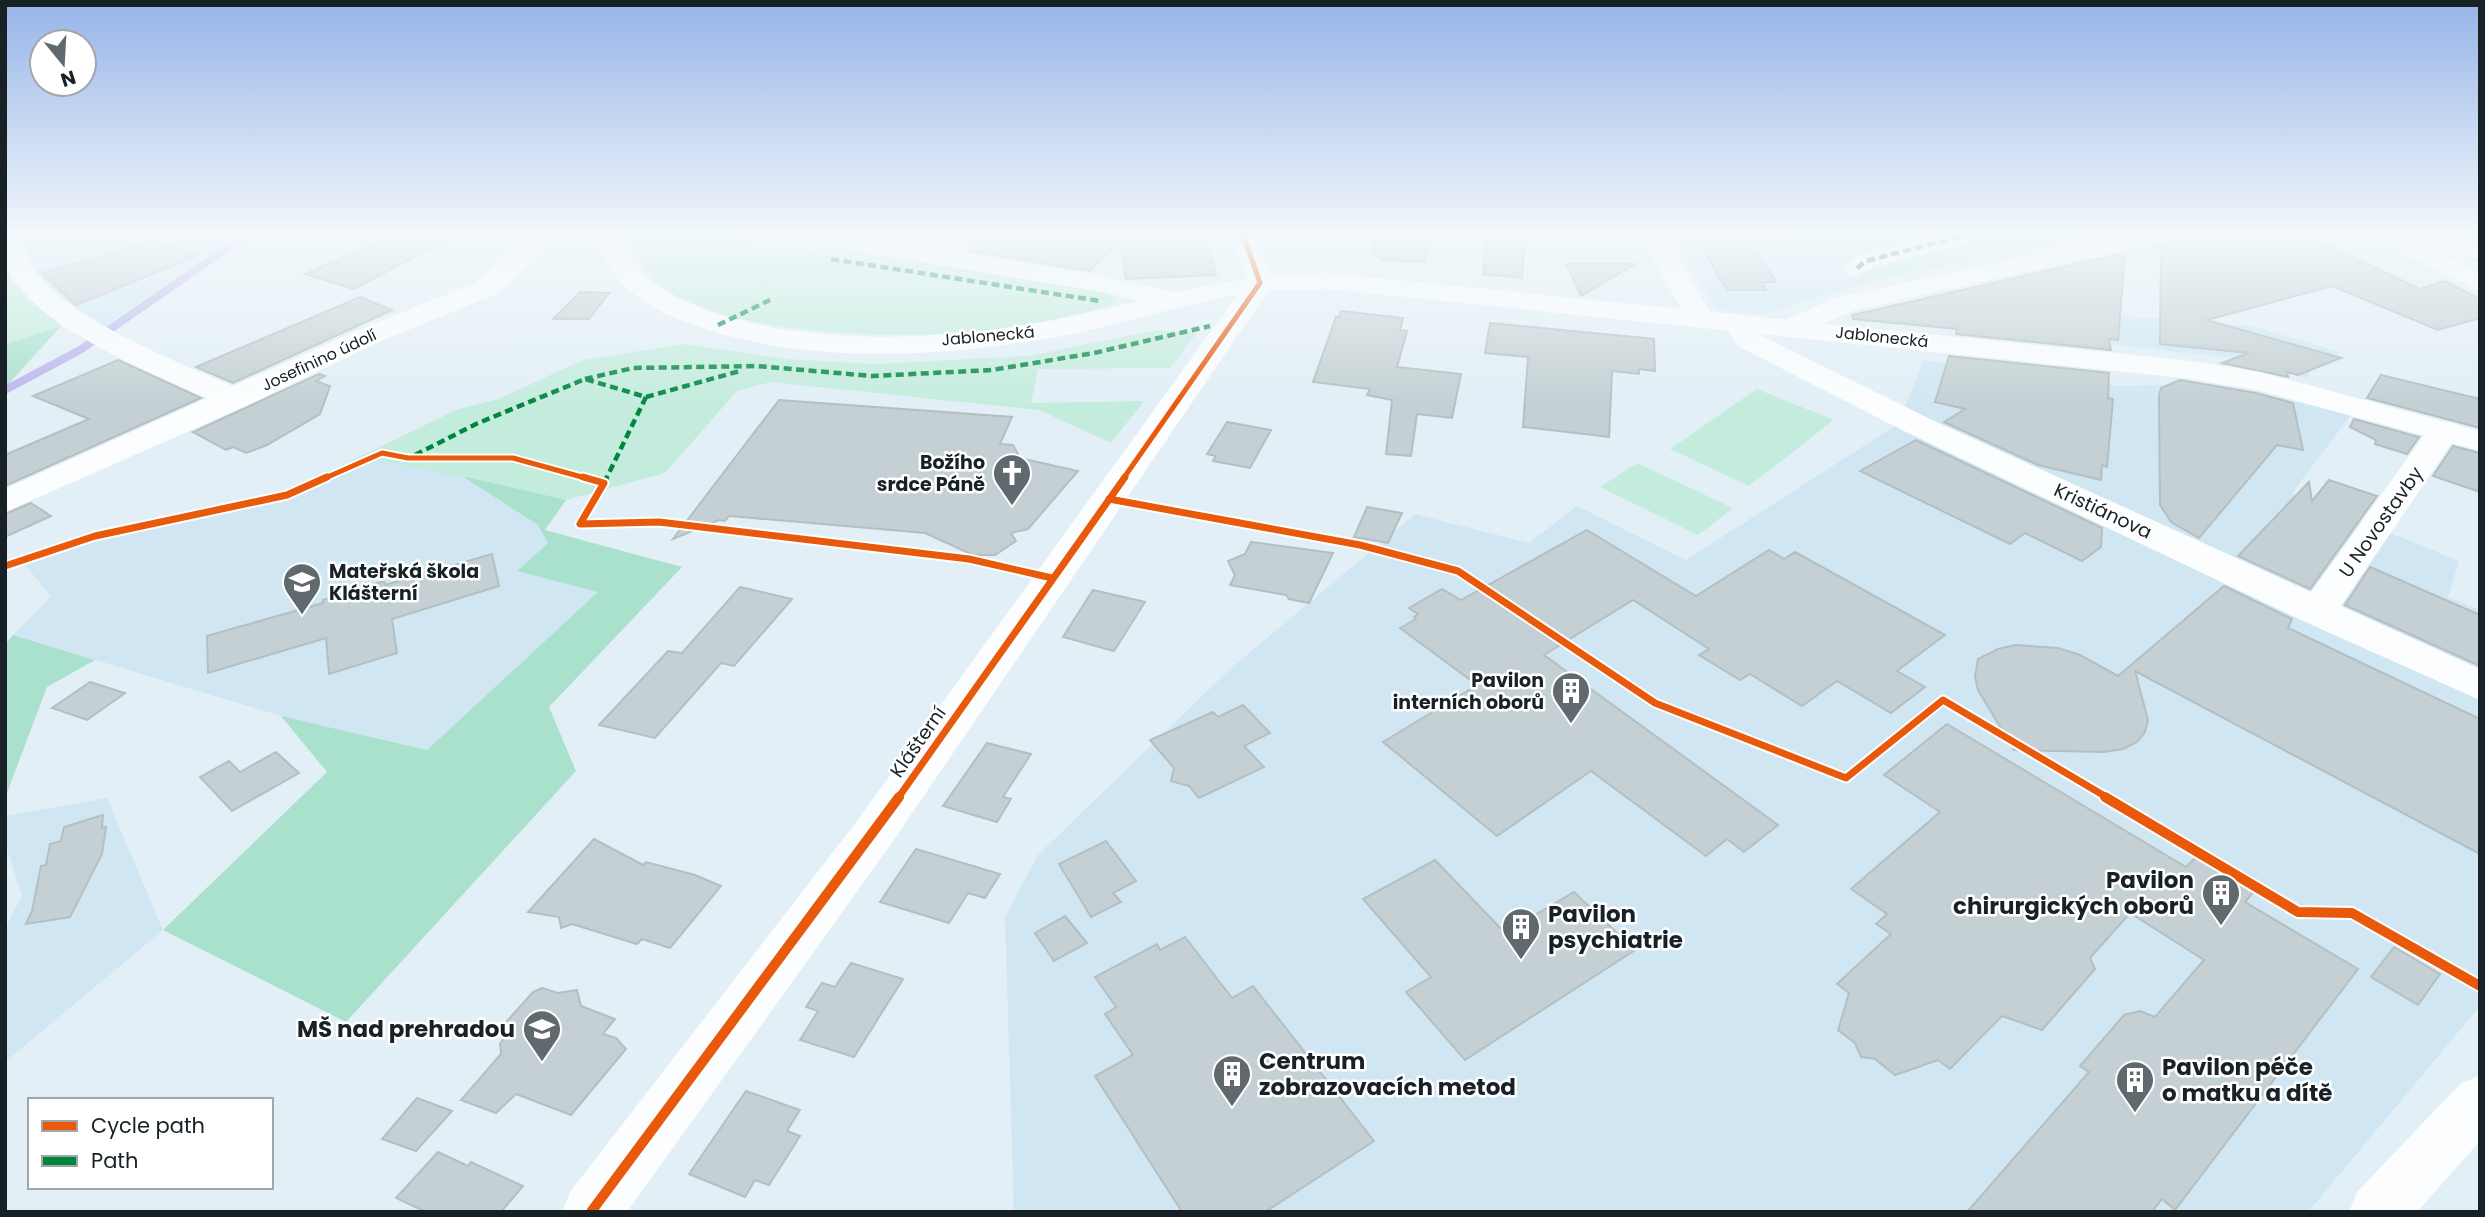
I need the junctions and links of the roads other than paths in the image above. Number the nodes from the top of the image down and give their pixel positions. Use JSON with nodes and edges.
{"nodes":[{"id":1,"x":44,"y":292,"type":"edge"},
{"id":2,"x":477,"y":292,"type":"edge"},
{"id":3,"x":650,"y":292,"type":"edge"},
{"id":4,"x":1136,"y":292,"type":"edge"},
{"id":5,"x":1214,"y":292,"type":"edge"},
{"id":6,"x":1254,"y":292,"type":"edge"},
{"id":7,"x":1436,"y":292,"type":"edge"},
{"id":8,"x":1685,"y":292,"type":"edge"},
{"id":9,"x":1901,"y":292,"type":"edge"},
{"id":10,"x":1172,"y":300,"type":"junction"},
{"id":11,"x":1699,"y":318,"type":"junction"},
{"id":12,"x":1737,"y":322,"type":"junction"},
{"id":13,"x":1790,"y":328,"type":"junction"},
{"id":14,"x":235,"y":399,"type":"junction"},
{"id":15,"x":2444,"y":431,"type":"junction"},
{"id":16,"x":2480,"y":441,"type":"edge"},
{"id":17,"x":5,"y":502,"type":"edge"},
{"id":18,"x":2318,"y":611,"type":"junction"},
{"id":19,"x":2480,"y":686,"type":"edge"},
{"id":20,"x":2480,"y":1101,"type":"edge"},
{"id":21,"x":591,"y":1212,"type":"edge"},
{"id":22,"x":2378,"y":1212,"type":"edge"}],
"edges":[{"from":1,"to":14,"type":"street"},
{"from":2,"to":14,"type":"street","name":"Josefinino údolí"},
{"from":3,"to":10,"type":"street","name":"Jablonecká"},
{"from":4,"to":10,"type":"street"},
{"from":5,"to":10,"type":"street","name":"Jablonecká"},
{"from":6,"to":21,"type":"street","name":"Klášterní"},
{"from":7,"to":11,"type":"street","name":"Jablonecká"},
{"from":8,"to":11,"type":"street"},
{"from":9,"to":13,"type":"street"},
{"from":11,"to":12,"type":"street","name":"Jablonecká"},
{"from":12,"to":13,"type":"street","name":"Jablonecká"},
{"from":12,"to":18,"type":"street","name":"Kristiánova"},
{"from":13,"to":15,"type":"street","name":"Jablonecká"},
{"from":14,"to":17,"type":"street","name":"Josefinino údolí"},
{"from":15,"to":16,"type":"street","name":"Jablonecká"},
{"from":15,"to":18,"type":"street","name":"U Novostavby"},
{"from":18,"to":19,"type":"street","name":"Kristiánova"},
{"from":20,"to":22,"type":"street"}]}
